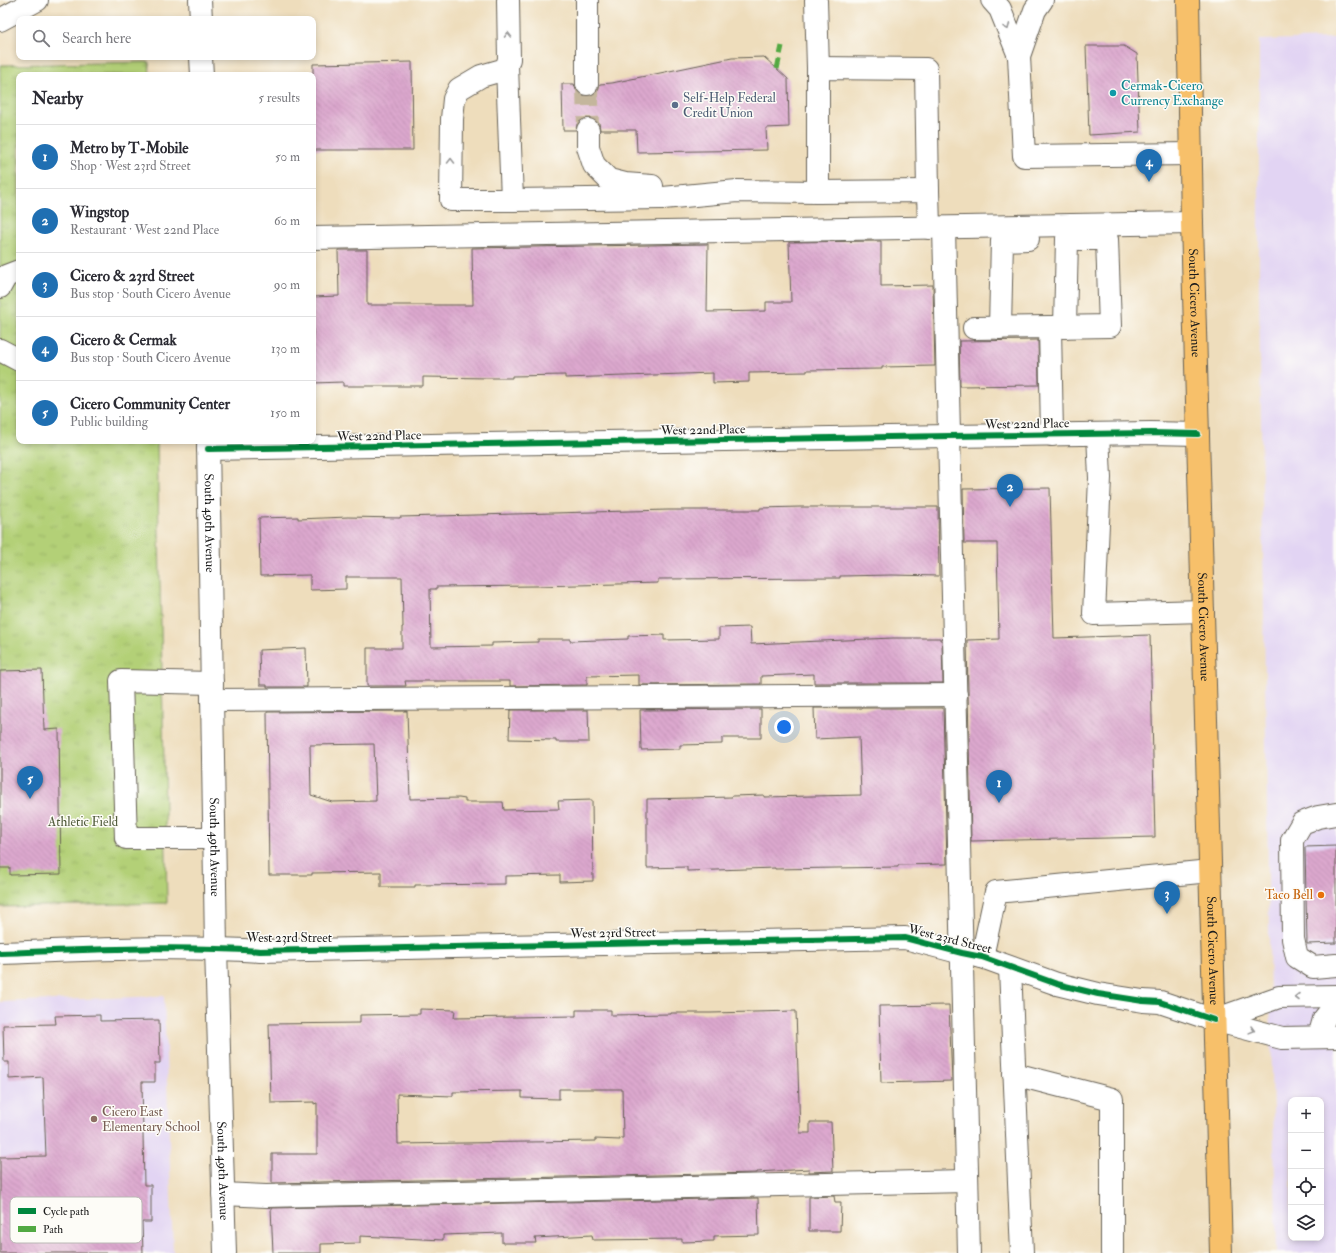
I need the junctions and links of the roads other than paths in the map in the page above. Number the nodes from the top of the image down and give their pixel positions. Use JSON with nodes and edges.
{"nodes":[{"id":1,"x":37,"y":0,"type":"edge"},
{"id":2,"x":200,"y":0,"type":"edge"},
{"id":3,"x":508,"y":0,"type":"edge"},
{"id":4,"x":587,"y":0,"type":"edge"},
{"id":5,"x":816,"y":0,"type":"edge"},
{"id":6,"x":992,"y":0,"type":"edge"},
{"id":7,"x":1042,"y":0,"type":"edge"},
{"id":8,"x":1188,"y":0,"type":"edge"},
{"id":9,"x":201,"y":16,"type":"edge"},
{"id":10,"x":0,"y":20,"type":"edge"},
{"id":11,"x":1019,"y":56,"type":"junction"},
{"id":12,"x":201,"y":60,"type":"edge"},
{"id":13,"x":507,"y":66,"type":"junction"},
{"id":14,"x":818,"y":68,"type":"junction"},
{"id":15,"x":202,"y":72,"type":"edge"},
{"id":16,"x":587,"y":84,"type":"tunnel mouth"},
{"id":17,"x":588,"y":130,"type":"tunnel mouth"},
{"id":18,"x":1191,"y":154,"type":"junction"},
{"id":19,"x":737,"y":191,"type":"junction"},
{"id":20,"x":928,"y":191,"type":"junction"},
{"id":21,"x":818,"y":192,"type":"junction"},
{"id":22,"x":512,"y":200,"type":"junction"},
{"id":23,"x":1192,"y":223,"type":"junction"},
{"id":24,"x":937,"y":228,"type":"junction"},
{"id":25,"x":316,"y":238,"type":"edge"},
{"id":26,"x":1067,"y":239,"type":"junction"},
{"id":27,"x":16,"y":272,"type":"edge"},
{"id":28,"x":0,"y":286,"type":"edge"},
{"id":29,"x":1058,"y":327,"type":"junction"},
{"id":30,"x":974,"y":328,"type":"dead end"},
{"id":31,"x":1000,"y":328,"type":"junction"},
{"id":32,"x":0,"y":350,"type":"edge"},
{"id":33,"x":16,"y":358,"type":"edge"},
{"id":34,"x":1098,"y":434,"type":"junction"},
{"id":35,"x":1198,"y":434,"type":"junction"},
{"id":36,"x":1052,"y":435,"type":"junction"},
{"id":37,"x":949,"y":436,"type":"junction"},
{"id":38,"x":290,"y":444,"type":"edge"},
{"id":39,"x":316,"y":444,"type":"edge"},
{"id":40,"x":208,"y":445,"type":"edge"},
{"id":41,"x":1203,"y":611,"type":"junction"},
{"id":42,"x":212,"y":692,"type":"junction"},
{"id":43,"x":956,"y":695,"type":"junction"},
{"id":44,"x":1336,"y":814,"type":"edge"},
{"id":45,"x":214,"y":838,"type":"junction"},
{"id":46,"x":1210,"y":871,"type":"junction"},
{"id":47,"x":216,"y":948,"type":"junction"},
{"id":48,"x":0,"y":952,"type":"edge"},
{"id":49,"x":972,"y":955,"type":"junction"},
{"id":50,"x":1336,"y":965,"type":"edge"},
{"id":51,"x":1010,"y":968,"type":"junction"},
{"id":52,"x":1336,"y":996,"type":"edge"},
{"id":53,"x":1336,"y":1004,"type":"edge"},
{"id":54,"x":1214,"y":1020,"type":"junction"},
{"id":55,"x":1327,"y":1037,"type":"edge"},
{"id":56,"x":1014,"y":1074,"type":"junction"},
{"id":57,"x":967,"y":1181,"type":"junction"},
{"id":58,"x":223,"y":1194,"type":"junction"},
{"id":59,"x":224,"y":1253,"type":"edge"},
{"id":60,"x":969,"y":1253,"type":"edge"},
{"id":61,"x":1022,"y":1253,"type":"edge"},
{"id":62,"x":1112,"y":1253,"type":"edge"},
{"id":63,"x":1221,"y":1253,"type":"edge"}],
"edges":[{"from":1,"to":10,"type":"street"},
{"from":2,"to":9,"type":"street"},
{"from":13,"to":3,"type":"street","one_way":true},
{"from":4,"to":16,"type":"street"},
{"from":5,"to":14,"type":"street"},
{"from":6,"to":11,"type":"street","one_way":true},
{"from":7,"to":11,"type":"street"},
{"from":8,"to":18,"type":"main road","name":"South Cicero Avenue"},
{"from":11,"to":18,"type":"street"},
{"from":12,"to":15,"type":"street"},
{"from":13,"to":22,"type":"street"},
{"from":22,"to":13,"type":"street","one_way":true},
{"from":14,"to":20,"type":"street"},
{"from":14,"to":21,"type":"street"},
{"from":17,"to":19,"type":"street"},
{"from":18,"to":23,"type":"main road","name":"South Cicero Avenue"},
{"from":19,"to":21,"type":"street"},
{"from":19,"to":22,"type":"street"},
{"from":20,"to":21,"type":"street"},
{"from":20,"to":24,"type":"street"},
{"from":23,"to":24,"type":"street"},
{"from":23,"to":35,"type":"main road","name":"South Cicero Avenue"},
{"from":24,"to":25,"type":"street"},
{"from":24,"to":37,"type":"street"},
{"from":26,"to":29,"type":"street"},
{"from":26,"to":29,"type":"street"},
{"from":26,"to":31,"type":"street"},
{"from":27,"to":28,"type":"street"},
{"from":29,"to":31,"type":"street"},
{"from":29,"to":36,"type":"street"},
{"from":30,"to":31,"type":"street"},
{"from":32,"to":33,"type":"street"},
{"from":34,"to":35,"type":"street","name":"West 22nd Place"},
{"from":34,"to":36,"type":"street","name":"West 22nd Place"},
{"from":34,"to":41,"type":"street"},
{"from":35,"to":41,"type":"main road","name":"South Cicero Avenue"},
{"from":36,"to":37,"type":"street","name":"West 22nd Place"},
{"from":37,"to":39,"type":"street","name":"West 22nd Place"},
{"from":37,"to":43,"type":"street"},
{"from":38,"to":40,"type":"street","name":"West 22nd Place"},
{"from":40,"to":42,"type":"street","name":"South 49th Avenue"},
{"from":41,"to":46,"type":"main road","name":"South Cicero Avenue"},
{"from":42,"to":43,"type":"street"},
{"from":42,"to":45,"type":"street","name":"South 49th Avenue"},
{"from":42,"to":45,"type":"street"},
{"from":43,"to":49,"type":"street"},
{"from":44,"to":50,"type":"street"},
{"from":45,"to":47,"type":"street","name":"South 49th Avenue"},
{"from":46,"to":49,"type":"street"},
{"from":46,"to":54,"type":"main road","name":"South Cicero Avenue"},
{"from":47,"to":48,"type":"street","name":"West 23rd Street"},
{"from":47,"to":49,"type":"street","name":"West 23rd Street"},
{"from":47,"to":58,"type":"street","name":"South 49th Avenue"},
{"from":49,"to":51,"type":"street","name":"West 23rd Street"},
{"from":49,"to":57,"type":"street"},
{"from":51,"to":54,"type":"street","name":"West 23rd Street"},
{"from":51,"to":56,"type":"street"},
{"from":52,"to":54,"type":"street","one_way":true},
{"from":53,"to":55,"type":"street"},
{"from":54,"to":55,"type":"street","name":"West 23rd Street","one_way":true},
{"from":54,"to":63,"type":"main road","name":"South Cicero Avenue"},
{"from":56,"to":61,"type":"street"},
{"from":56,"to":62,"type":"street"},
{"from":57,"to":58,"type":"street"},
{"from":57,"to":60,"type":"street"},
{"from":58,"to":59,"type":"street","name":"South 49th Avenue"}]}
